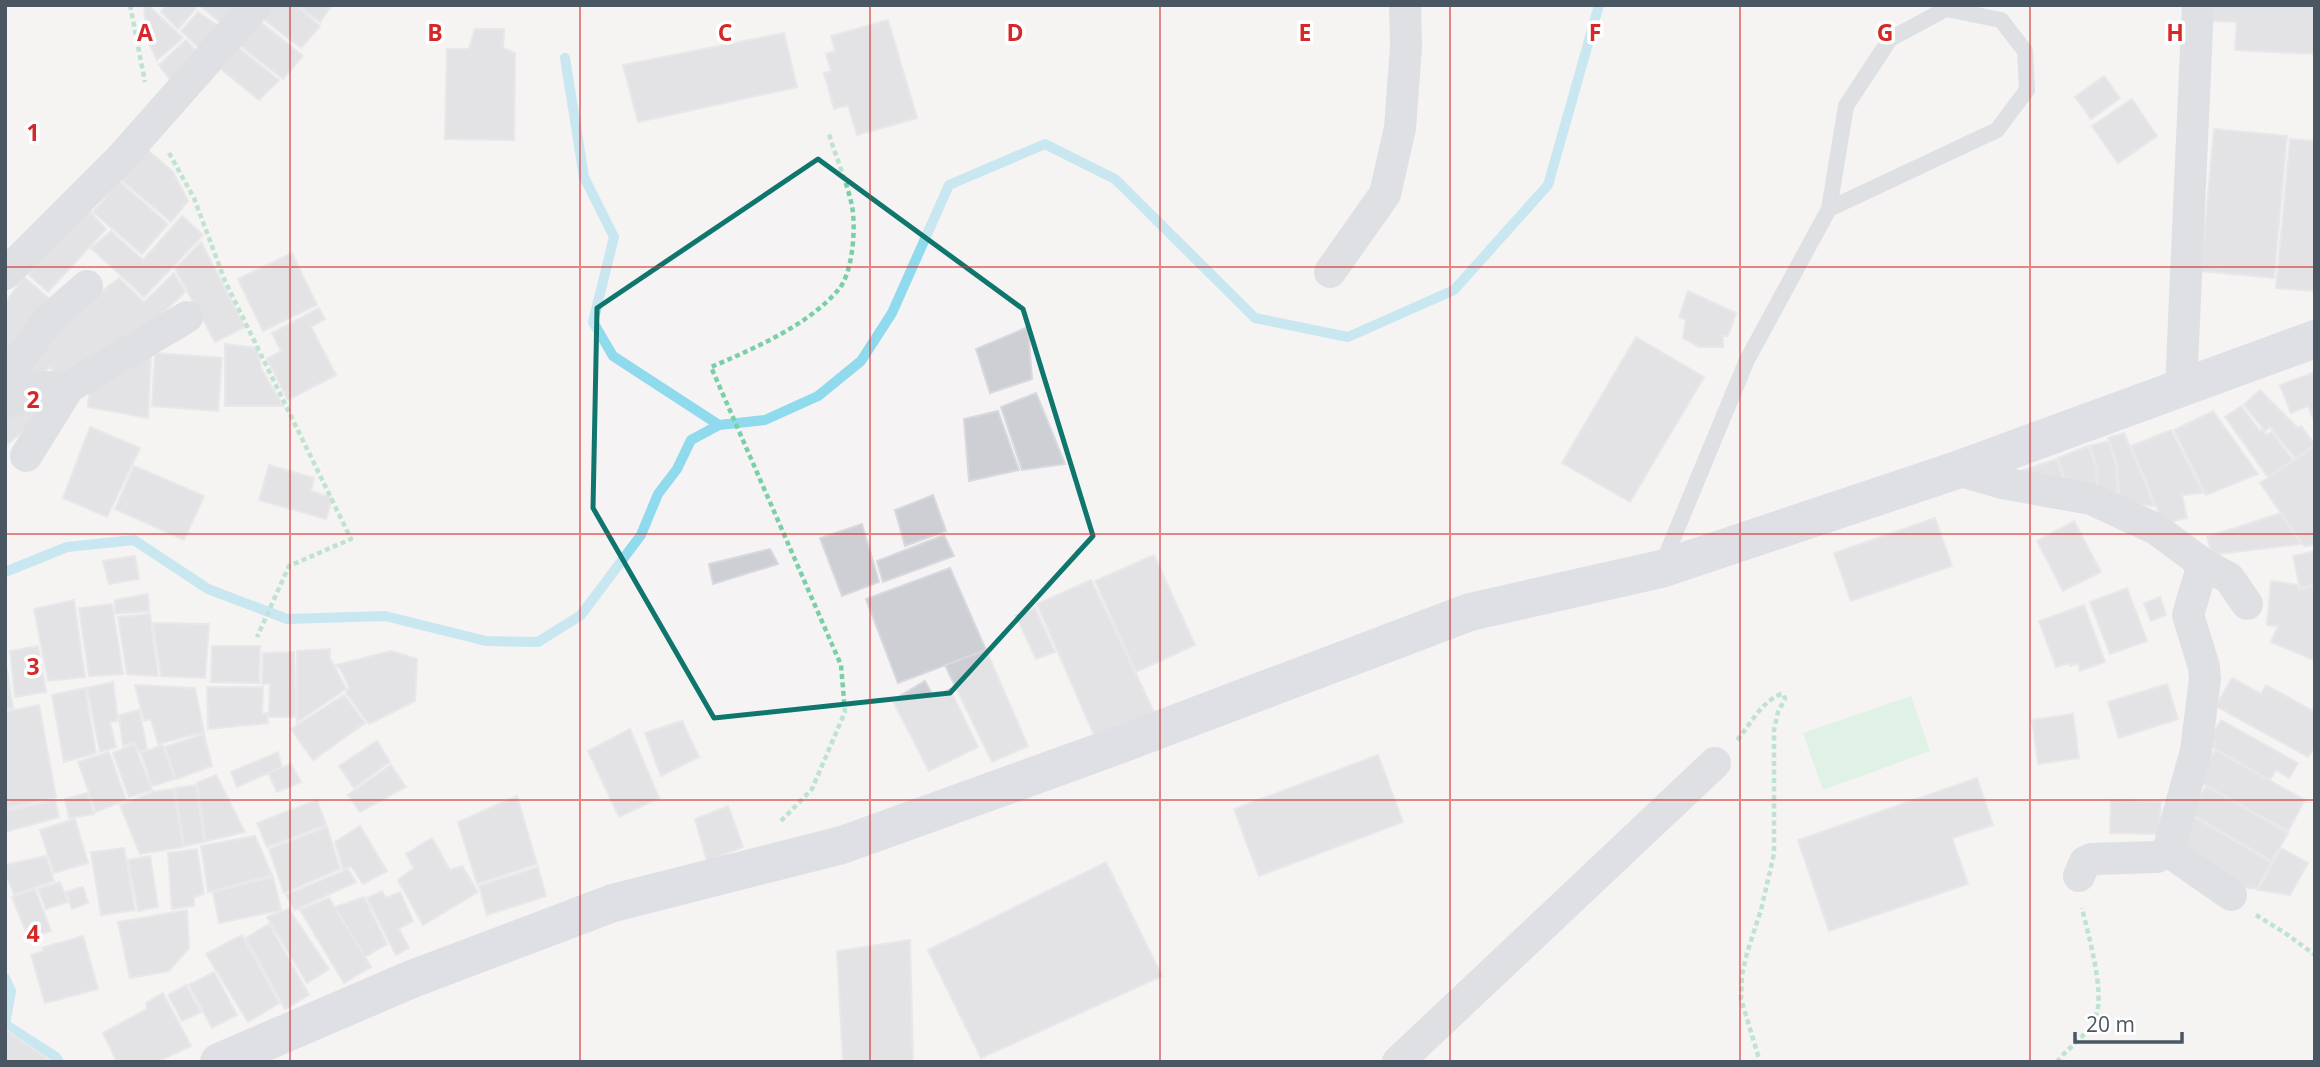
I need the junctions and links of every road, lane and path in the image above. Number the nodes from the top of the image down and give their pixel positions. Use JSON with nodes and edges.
{"nodes":[{"id":1,"x":130,"y":5,"type":"edge"},
{"id":2,"x":256,"y":5,"type":"edge"},
{"id":3,"x":1405,"y":5,"type":"edge"},
{"id":4,"x":2198,"y":5,"type":"edge"},
{"id":5,"x":153,"y":122,"type":"junction"},
{"id":6,"x":829,"y":134,"type":"dead end"},
{"id":7,"x":1829,"y":209,"type":"junction"},
{"id":8,"x":1330,"y":272,"type":"dead end"},
{"id":9,"x":5,"y":274,"type":"edge"},
{"id":10,"x":87,"y":286,"type":"dead end"},
{"id":11,"x":187,"y":317,"type":"dead end"},
{"id":12,"x":2315,"y":339,"type":"edge"},
{"id":13,"x":5,"y":380,"type":"edge"},
{"id":14,"x":69,"y":387,"type":"junction"},
{"id":15,"x":2181,"y":388,"type":"junction"},
{"id":16,"x":5,"y":403,"type":"edge"},
{"id":17,"x":26,"y":456,"type":"dead end"},
{"id":18,"x":1957,"y":470,"type":"junction"},
{"id":19,"x":2203,"y":564,"type":"junction"},
{"id":20,"x":1661,"y":569,"type":"junction"},
{"id":21,"x":2247,"y":604,"type":"dead end"},
{"id":22,"x":257,"y":637,"type":"dead end"},
{"id":23,"x":1715,"y":762,"type":"joint"},
{"id":24,"x":776,"y":826,"type":"dead end"},
{"id":25,"x":2168,"y":851,"type":"junction"},
{"id":26,"x":2079,"y":876,"type":"joint"},
{"id":27,"x":2231,"y":895,"type":"joint"},
{"id":28,"x":2315,"y":955,"type":"edge"},
{"id":29,"x":219,"y":1062,"type":"edge"},
{"id":30,"x":1398,"y":1062,"type":"edge"},
{"id":31,"x":1760,"y":1062,"type":"edge"},
{"id":32,"x":2057,"y":1062,"type":"edge"}],
"edges":[{"from":1,"to":5,"type":"path"},
{"from":2,"to":5,"type":"street"},
{"from":3,"to":8,"type":"street"},
{"from":4,"to":15,"type":"street"},
{"from":5,"to":9,"type":"street"},
{"from":5,"to":22,"type":"path"},
{"from":6,"to":24,"type":"path"},
{"from":7,"to":7,"type":"lane"},
{"from":7,"to":20,"type":"lane"},
{"from":10,"to":13,"type":"street"},
{"from":11,"to":14,"type":"street"},
{"from":12,"to":15,"type":"street"},
{"from":14,"to":16,"type":"street"},
{"from":14,"to":17,"type":"street"},
{"from":15,"to":18,"type":"street"},
{"from":18,"to":19,"type":"street"},
{"from":18,"to":20,"type":"street"},
{"from":19,"to":21,"type":"street"},
{"from":19,"to":25,"type":"street"},
{"from":20,"to":29,"type":"street"},
{"from":23,"to":30,"type":"street"},
{"from":23,"to":31,"type":"path"},
{"from":25,"to":26,"type":"street"},
{"from":25,"to":27,"type":"street"},
{"from":26,"to":32,"type":"path"},
{"from":27,"to":28,"type":"path"}]}
